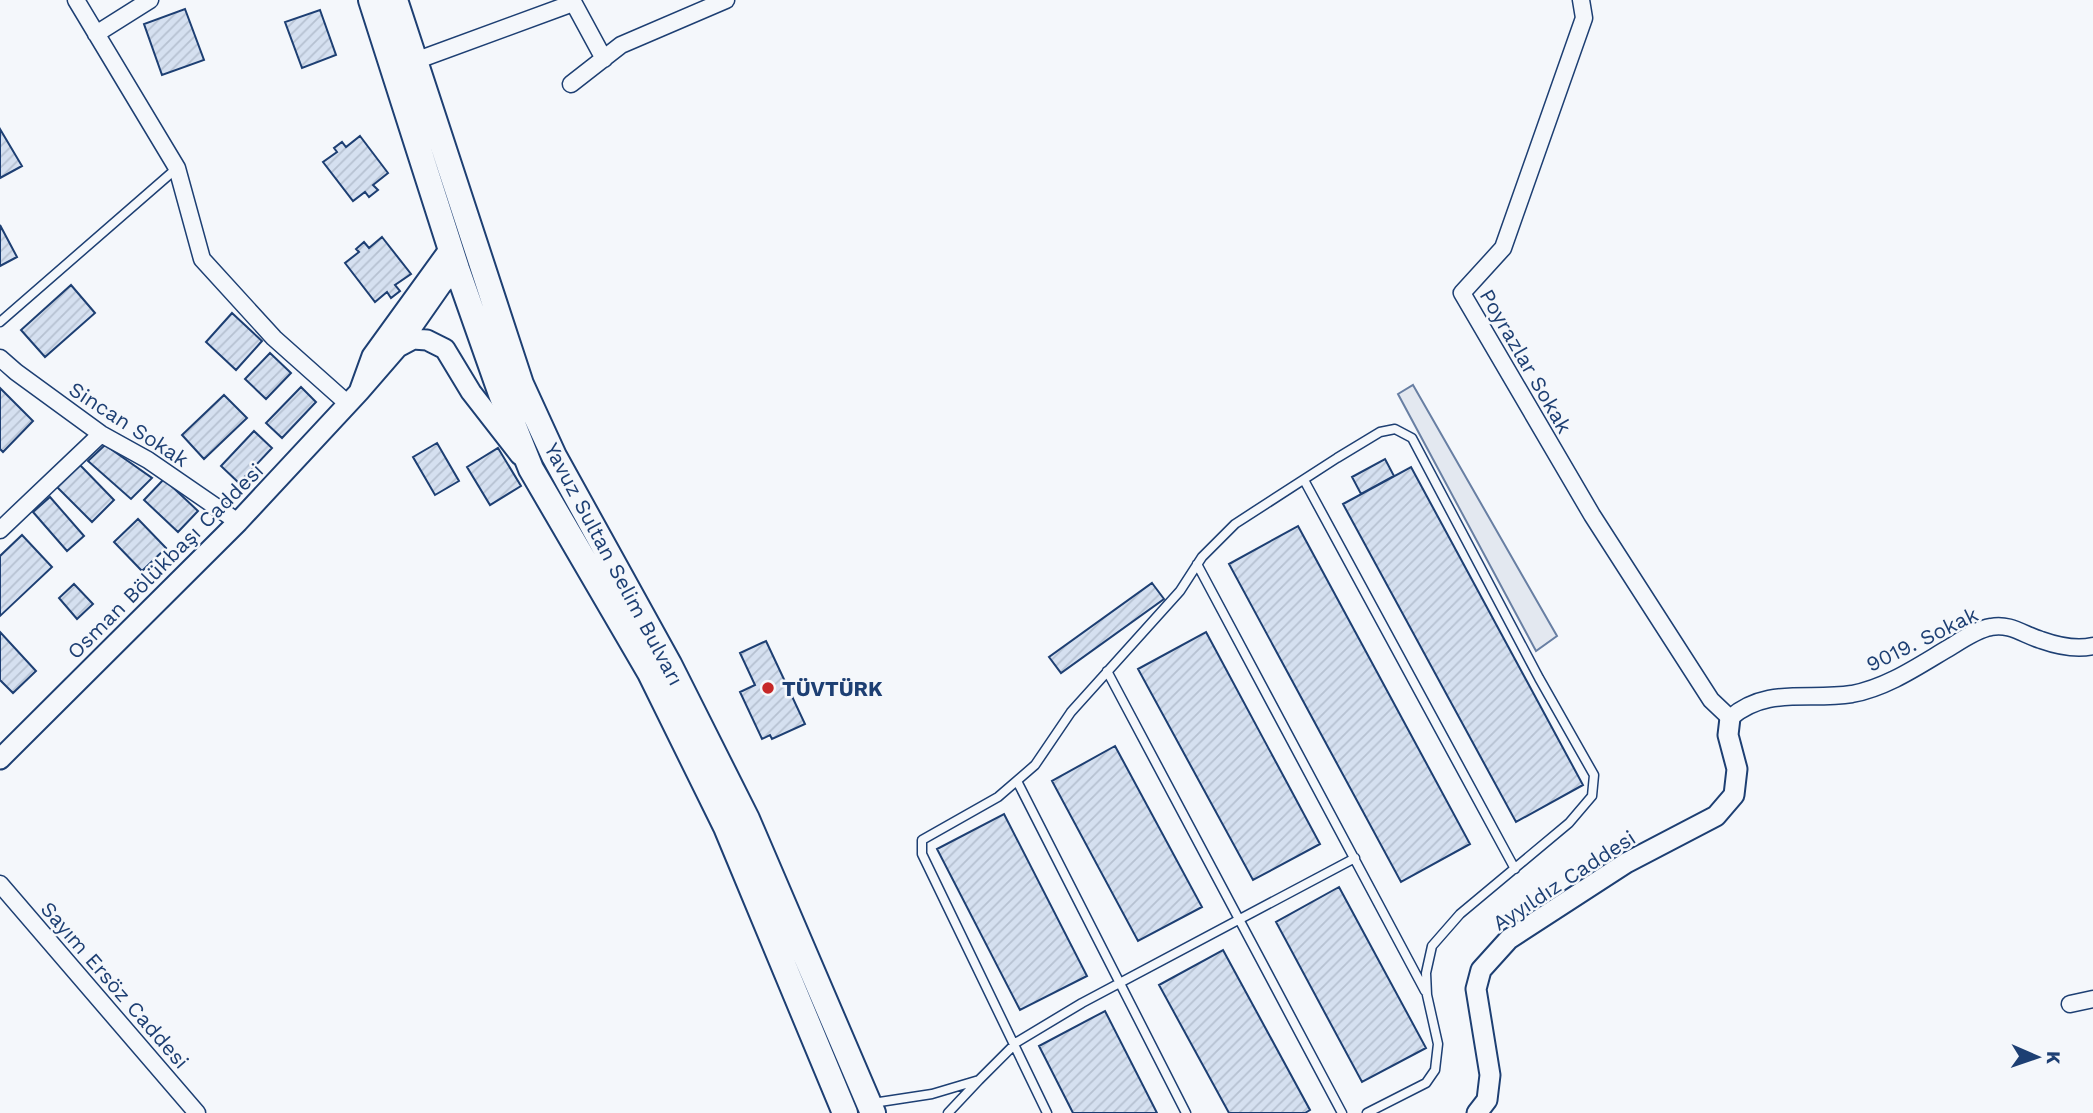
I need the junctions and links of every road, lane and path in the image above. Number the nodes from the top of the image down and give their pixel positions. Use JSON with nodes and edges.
{"nodes":[{"id":1,"x":76,"y":0,"type":"edge"},
{"id":2,"x":150,"y":0,"type":"edge"},
{"id":3,"x":371,"y":0,"type":"edge"},
{"id":4,"x":395,"y":0,"type":"edge"},
{"id":5,"x":726,"y":0,"type":"edge"},
{"id":6,"x":1581,"y":0,"type":"edge"},
{"id":7,"x":572,"y":1,"type":"edge"},
{"id":8,"x":96,"y":34,"type":"junction"},
{"id":9,"x":604,"y":58,"type":"junction"},
{"id":10,"x":415,"y":61,"type":"junction"},
{"id":11,"x":571,"y":84,"type":"dead end"},
{"id":12,"x":177,"y":168,"type":"junction"},
{"id":13,"x":454,"y":258,"type":"junction"},
{"id":14,"x":0,"y":322,"type":"edge"},
{"id":15,"x":398,"y":347,"type":"junction"},
{"id":16,"x":0,"y":358,"type":"edge"},
{"id":17,"x":353,"y":398,"type":"junction"},
{"id":18,"x":101,"y":434,"type":"junction"},
{"id":19,"x":531,"y":469,"type":"junction"},
{"id":20,"x":1304,"y":480,"type":"junction"},
{"id":21,"x":238,"y":522,"type":"junction"},
{"id":22,"x":0,"y":530,"type":"edge"},
{"id":23,"x":1197,"y":564,"type":"junction"},
{"id":24,"x":2093,"y":646,"type":"edge"},
{"id":25,"x":1107,"y":671,"type":"junction"},
{"id":26,"x":1730,"y":718,"type":"junction"},
{"id":27,"x":0,"y":759,"type":"edge"},
{"id":28,"x":1017,"y":781,"type":"junction"},
{"id":29,"x":1355,"y":858,"type":"junction"},
{"id":30,"x":1515,"y":869,"type":"junction"},
{"id":31,"x":0,"y":884,"type":"edge"},
{"id":32,"x":1239,"y":921,"type":"junction"},
{"id":33,"x":1120,"y":984,"type":"junction"},
{"id":34,"x":1427,"y":995,"type":"junction"},
{"id":35,"x":2093,"y":999,"type":"edge"},
{"id":36,"x":2070,"y":1004,"type":"dead end"},
{"id":37,"x":1013,"y":1046,"type":"junction"},
{"id":38,"x":979,"y":1080,"type":"junction"},
{"id":39,"x":871,"y":1108,"type":"edge"},
{"id":40,"x":197,"y":1113,"type":"edge"},
{"id":41,"x":845,"y":1113,"type":"edge"},
{"id":42,"x":948,"y":1113,"type":"edge"},
{"id":43,"x":1047,"y":1113,"type":"edge"},
{"id":44,"x":1186,"y":1113,"type":"edge"},
{"id":45,"x":1342,"y":1113,"type":"edge"},
{"id":46,"x":1367,"y":1113,"type":"edge"},
{"id":47,"x":1477,"y":1113,"type":"edge"}],
"edges":[{"from":1,"to":8,"type":"street"},
{"from":2,"to":8,"type":"street"},
{"from":3,"to":13,"type":"main road","name":"Yavuz Sultan Selim Bulvarı"},
{"from":4,"to":10,"type":"main road","name":"Yavuz Sultan Selim Bulvarı"},
{"from":5,"to":9,"type":"street"},
{"from":6,"to":26,"type":"street","name":"Poyrazlar Sokak"},
{"from":7,"to":9,"type":"street"},
{"from":7,"to":10,"type":"street"},
{"from":8,"to":12,"type":"street"},
{"from":9,"to":11,"type":"street"},
{"from":10,"to":39,"type":"main road","name":"Yavuz Sultan Selim Bulvarı"},
{"from":12,"to":14,"type":"lane"},
{"from":12,"to":17,"type":"street"},
{"from":13,"to":15,"type":"street","name":"Osman Bölükbaşı Caddesi"},
{"from":13,"to":17,"type":"street","name":"Osman Bölükbaşı Caddesi"},
{"from":13,"to":19,"type":"main road","name":"Yavuz Sultan Selim Bulvarı"},
{"from":15,"to":17,"type":"street","name":"Osman Bölükbaşı Caddesi"},
{"from":15,"to":19,"type":"street"},
{"from":16,"to":18,"type":"street","name":"Sincan Sokak"},
{"from":17,"to":21,"type":"street","name":"Osman Bölükbaşı Caddesi"},
{"from":18,"to":21,"type":"street","name":"Sincan Sokak"},
{"from":18,"to":22,"type":"street"},
{"from":19,"to":41,"type":"main road","name":"Yavuz Sultan Selim Bulvarı"},
{"from":20,"to":23,"type":"lane"},
{"from":20,"to":30,"type":"lane"},
{"from":20,"to":30,"type":"lane"},
{"from":21,"to":27,"type":"street","name":"Osman Bölükbaşı Caddesi"},
{"from":23,"to":25,"type":"lane"},
{"from":23,"to":29,"type":"lane"},
{"from":24,"to":26,"type":"street","name":"9019. Sokak"},
{"from":25,"to":28,"type":"lane"},
{"from":25,"to":32,"type":"lane"},
{"from":26,"to":47,"type":"street","name":"Ayyıldız Caddesi"},
{"from":28,"to":33,"type":"lane"},
{"from":28,"to":37,"type":"lane"},
{"from":29,"to":32,"type":"lane"},
{"from":29,"to":34,"type":"lane"},
{"from":30,"to":34,"type":"lane"},
{"from":31,"to":40,"type":"street","name":"Sayım Ersöz Caddesi"},
{"from":32,"to":33,"type":"lane"},
{"from":32,"to":45,"type":"lane"},
{"from":33,"to":37,"type":"lane"},
{"from":33,"to":44,"type":"lane"},
{"from":34,"to":46,"type":"lane"},
{"from":35,"to":36,"type":"street"},
{"from":37,"to":38,"type":"lane"},
{"from":37,"to":43,"type":"lane"},
{"from":38,"to":39,"type":"lane"},
{"from":38,"to":42,"type":"lane"}]}
